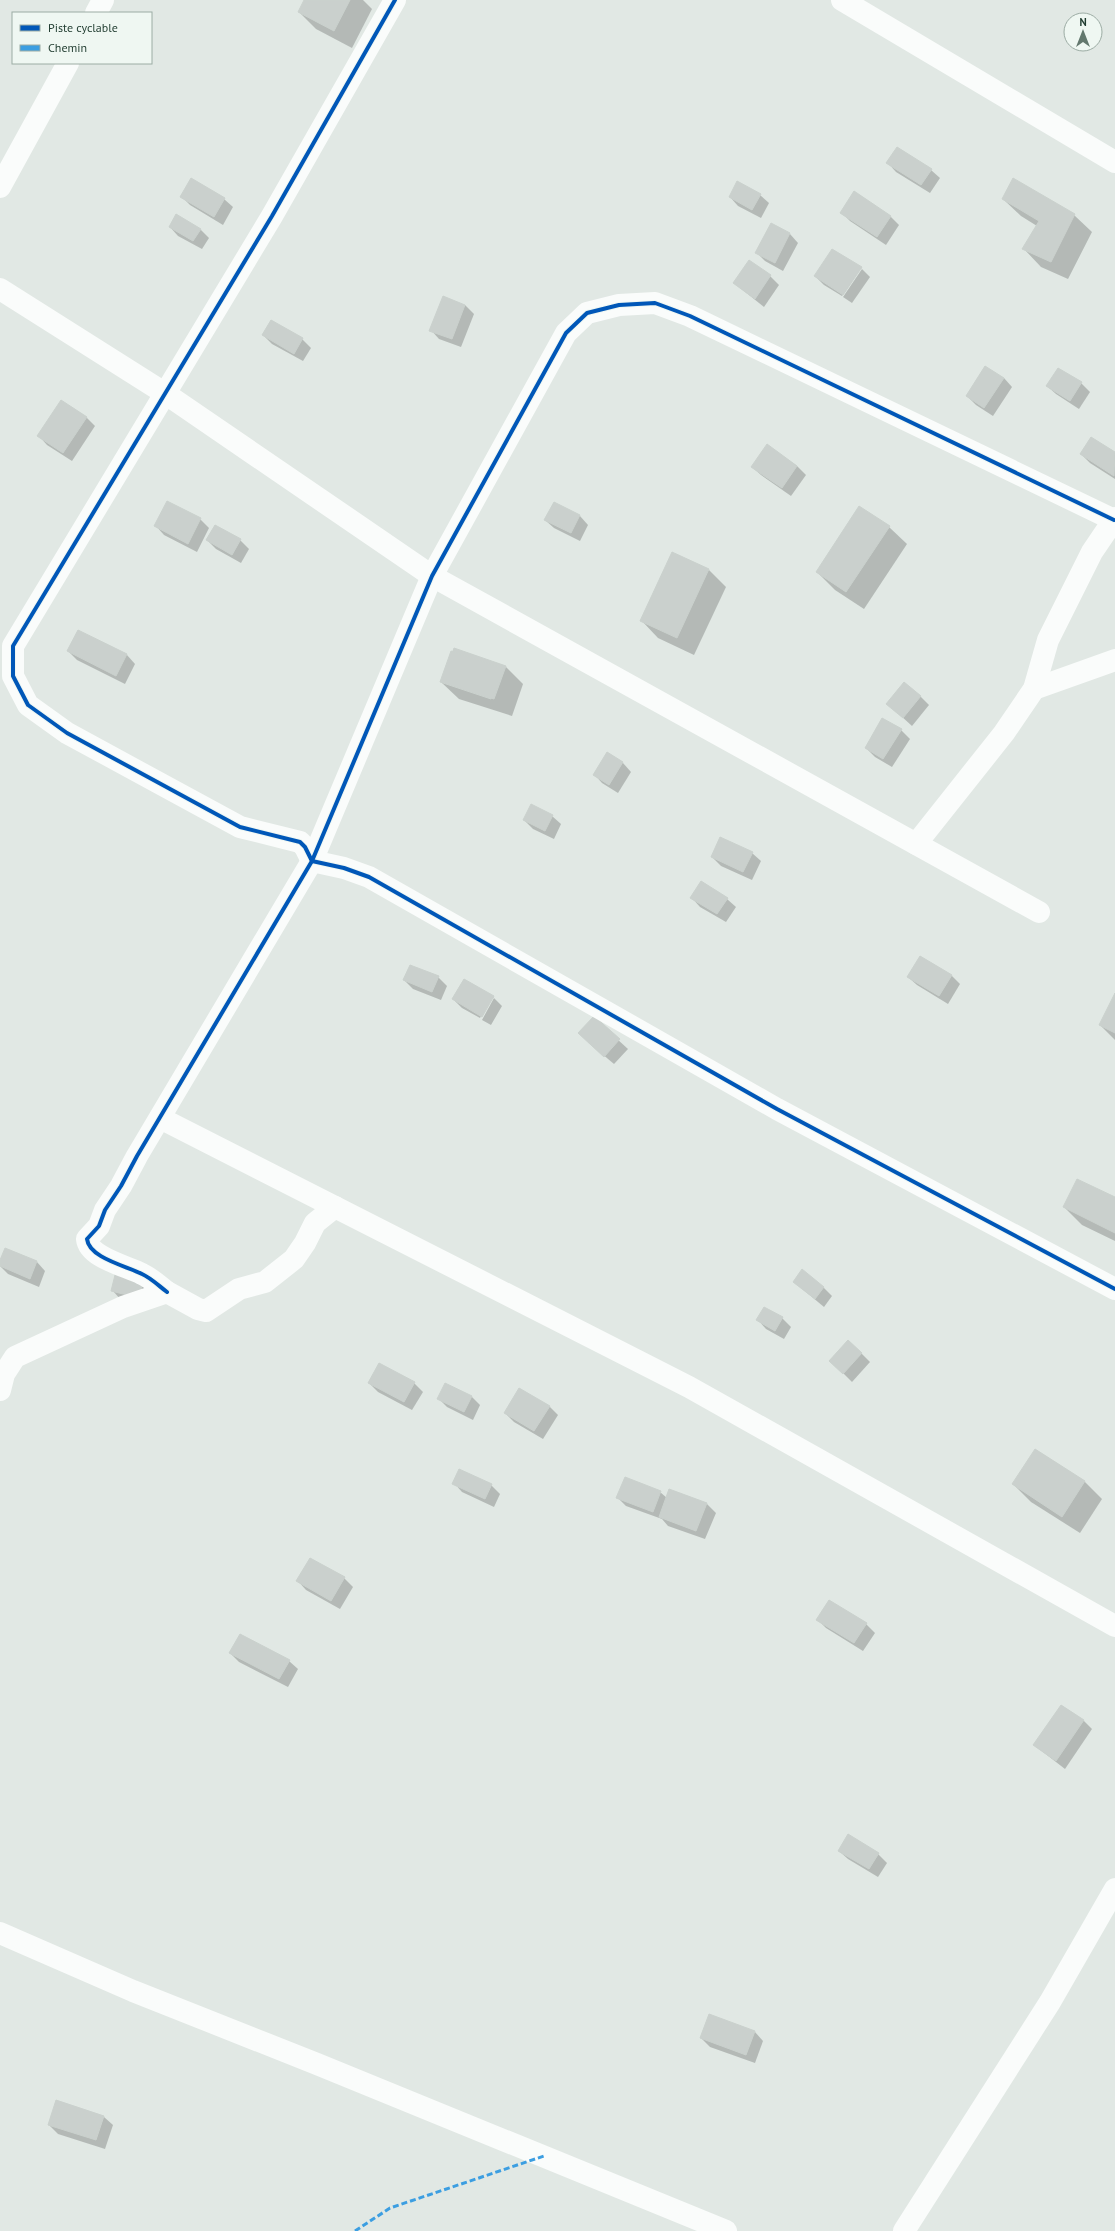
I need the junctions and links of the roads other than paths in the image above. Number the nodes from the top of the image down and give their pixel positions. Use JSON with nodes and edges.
{"nodes":[{"id":1,"x":103,"y":0,"type":"edge"},
{"id":2,"x":395,"y":0,"type":"edge"},
{"id":3,"x":842,"y":0,"type":"edge"},
{"id":4,"x":97,"y":12,"type":"edge"},
{"id":5,"x":67,"y":64,"type":"edge"},
{"id":6,"x":1115,"y":162,"type":"edge"},
{"id":7,"x":0,"y":187,"type":"edge"},
{"id":8,"x":0,"y":289,"type":"edge"},
{"id":9,"x":166,"y":394,"type":"junction"},
{"id":10,"x":1114,"y":519,"type":"edge"},
{"id":11,"x":432,"y":576,"type":"junction"},
{"id":12,"x":1115,"y":660,"type":"edge"},
{"id":13,"x":1034,"y":688,"type":"junction"},
{"id":14,"x":916,"y":844,"type":"junction"},
{"id":15,"x":312,"y":861,"type":"junction"},
{"id":16,"x":1039,"y":912,"type":"dead end"},
{"id":17,"x":160,"y":1118,"type":"junction"},
{"id":18,"x":335,"y":1207,"type":"junction"},
{"id":19,"x":1115,"y":1289,"type":"edge"},
{"id":20,"x":167,"y":1292,"type":"junction"},
{"id":21,"x":0,"y":1390,"type":"edge"},
{"id":22,"x":1115,"y":1626,"type":"edge"},
{"id":23,"x":1115,"y":1889,"type":"edge"},
{"id":24,"x":0,"y":1933,"type":"edge"},
{"id":25,"x":726,"y":2231,"type":"edge"},
{"id":26,"x":904,"y":2231,"type":"edge"}],
"edges":[{"from":1,"to":4,"type":"street"},
{"from":2,"to":9,"type":"street"},
{"from":3,"to":6,"type":"street"},
{"from":5,"to":7,"type":"street"},
{"from":8,"to":9,"type":"street"},
{"from":9,"to":11,"type":"street"},
{"from":9,"to":15,"type":"street"},
{"from":10,"to":11,"type":"street"},
{"from":10,"to":13,"type":"street"},
{"from":11,"to":14,"type":"street"},
{"from":11,"to":15,"type":"street"},
{"from":12,"to":13,"type":"street"},
{"from":13,"to":14,"type":"street"},
{"from":14,"to":16,"type":"street"},
{"from":15,"to":17,"type":"street"},
{"from":15,"to":19,"type":"street"},
{"from":17,"to":18,"type":"street"},
{"from":17,"to":20,"type":"street"},
{"from":18,"to":20,"type":"street"},
{"from":18,"to":22,"type":"street"},
{"from":20,"to":21,"type":"street"},
{"from":23,"to":26,"type":"street"},
{"from":24,"to":25,"type":"street"}]}
